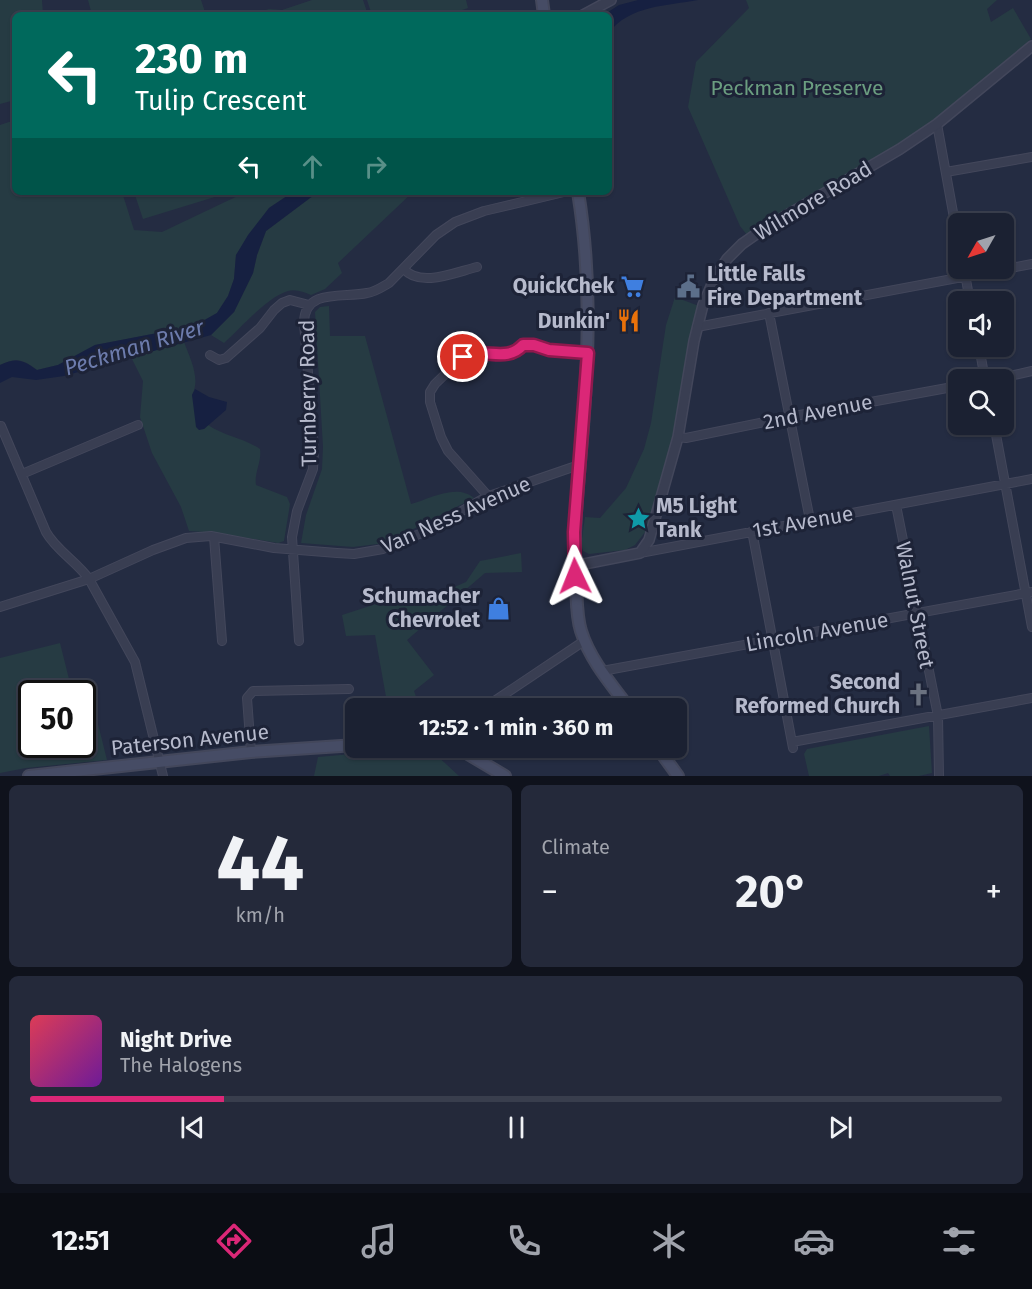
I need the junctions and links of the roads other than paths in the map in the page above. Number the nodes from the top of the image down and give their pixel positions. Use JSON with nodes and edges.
{"nodes":[{"id":1,"x":611,"y":0,"type":"edge"},
{"id":2,"x":589,"y":12,"type":"edge"},
{"id":3,"x":1032,"y":46,"type":"edge"},
{"id":4,"x":936,"y":124,"type":"junction"},
{"id":5,"x":1032,"y":157,"type":"edge"},
{"id":6,"x":946,"y":172,"type":"junction"},
{"id":7,"x":552,"y":195,"type":"edge"},
{"id":8,"x":578,"y":195,"type":"edge"},
{"id":9,"x":953,"y":213,"type":"edge"},
{"id":10,"x":1032,"y":264,"type":"edge"},
{"id":11,"x":1014,"y":266,"type":"edge"},
{"id":12,"x":477,"y":267,"type":"dead end"},
{"id":13,"x":404,"y":268,"type":"junction"},
{"id":14,"x":948,"y":276,"type":"edge"},
{"id":15,"x":309,"y":305,"type":"junction"},
{"id":16,"x":770,"y":313,"type":"junction"},
{"id":17,"x":697,"y":327,"type":"junction"},
{"id":18,"x":588,"y":353,"type":"junction"},
{"id":19,"x":210,"y":355,"type":"dead end"},
{"id":20,"x":1032,"y":371,"type":"edge"},
{"id":21,"x":1014,"y":375,"type":"edge"},
{"id":22,"x":948,"y":388,"type":"edge"},
{"id":23,"x":789,"y":417,"type":"junction"},
{"id":24,"x":138,"y":425,"type":"dead end"},
{"id":25,"x":1,"y":426,"type":"edge"},
{"id":26,"x":996,"y":435,"type":"edge"},
{"id":27,"x":678,"y":437,"type":"junction"},
{"id":28,"x":579,"y":467,"type":"junction"},
{"id":29,"x":22,"y":474,"type":"junction"},
{"id":30,"x":1032,"y":479,"type":"edge"},
{"id":31,"x":1005,"y":484,"type":"junction"},
{"id":32,"x":488,"y":496,"type":"junction"},
{"id":33,"x":896,"y":505,"type":"junction"},
{"id":34,"x":810,"y":520,"type":"junction"},
{"id":35,"x":752,"y":531,"type":"junction"},
{"id":36,"x":214,"y":537,"type":"junction"},
{"id":37,"x":292,"y":550,"type":"junction"},
{"id":38,"x":640,"y":553,"type":"junction"},
{"id":39,"x":574,"y":567,"type":"junction"},
{"id":40,"x":89,"y":579,"type":"junction"},
{"id":41,"x":1029,"y":593,"type":"edge"},
{"id":42,"x":0,"y":607,"type":"edge"},
{"id":43,"x":918,"y":614,"type":"junction"},
{"id":44,"x":1032,"y":627,"type":"edge"},
{"id":45,"x":299,"y":640,"type":"dead end"},
{"id":46,"x":774,"y":640,"type":"junction"},
{"id":47,"x":222,"y":641,"type":"dead end"},
{"id":48,"x":584,"y":641,"type":"junction"},
{"id":49,"x":602,"y":671,"type":"junction"},
{"id":50,"x":349,"y":689,"type":"dead end"},
{"id":51,"x":499,"y":698,"type":"edge"},
{"id":52,"x":622,"y":698,"type":"edge"},
{"id":53,"x":1032,"y":698,"type":"edge"},
{"id":54,"x":938,"y":716,"type":"junction"},
{"id":55,"x":345,"y":746,"type":"edge"},
{"id":56,"x":251,"y":752,"type":"junction"},
{"id":57,"x":475,"y":758,"type":"edge"},
{"id":58,"x":665,"y":758,"type":"edge"},
{"id":59,"x":161,"y":762,"type":"junction"},
{"id":60,"x":29,"y":776,"type":"edge"},
{"id":61,"x":164,"y":776,"type":"edge"},
{"id":62,"x":505,"y":776,"type":"edge"},
{"id":63,"x":678,"y":776,"type":"edge"},
{"id":64,"x":939,"y":776,"type":"edge"}],
"edges":[{"from":1,"to":2,"type":"street"},
{"from":3,"to":4,"type":"street","name":"Wilmore Road"},
{"from":4,"to":6,"type":"street"},
{"from":4,"to":17,"type":"street","name":"Wilmore Road"},
{"from":5,"to":6,"type":"street"},
{"from":6,"to":9,"type":"street"},
{"from":7,"to":13,"type":"street","name":"Turnberry Road"},
{"from":8,"to":18,"type":"main road"},
{"from":10,"to":11,"type":"street"},
{"from":12,"to":13,"type":"street"},
{"from":13,"to":15,"type":"street","name":"Turnberry Road"},
{"from":14,"to":16,"type":"street"},
{"from":15,"to":19,"type":"street","name":"Turnberry Road"},
{"from":15,"to":37,"type":"street","name":"Turnberry Road"},
{"from":16,"to":17,"type":"street"},
{"from":16,"to":23,"type":"street"},
{"from":17,"to":27,"type":"street","name":"Wilmore Road"},
{"from":18,"to":28,"type":"main road"},
{"from":18,"to":32,"type":"street"},
{"from":20,"to":21,"type":"street"},
{"from":22,"to":23,"type":"street","name":"2nd Avenue"},
{"from":23,"to":27,"type":"street","name":"2nd Avenue"},
{"from":23,"to":34,"type":"street"},
{"from":24,"to":29,"type":"street"},
{"from":25,"to":29,"type":"street"},
{"from":26,"to":31,"type":"street"},
{"from":27,"to":38,"type":"street","name":"Wilmore Road"},
{"from":28,"to":32,"type":"street","name":"Van Ness Avenue"},
{"from":28,"to":39,"type":"main road"},
{"from":29,"to":40,"type":"street"},
{"from":30,"to":31,"type":"street","name":"1st Avenue"},
{"from":31,"to":33,"type":"street","name":"1st Avenue"},
{"from":31,"to":41,"type":"street"},
{"from":32,"to":37,"type":"street","name":"Van Ness Avenue"},
{"from":33,"to":34,"type":"street","name":"1st Avenue"},
{"from":33,"to":43,"type":"street","name":"Walnut Street"},
{"from":34,"to":35,"type":"street","name":"1st Avenue"},
{"from":35,"to":38,"type":"street","name":"1st Avenue"},
{"from":35,"to":46,"type":"street"},
{"from":36,"to":37,"type":"street","name":"Van Ness Avenue"},
{"from":36,"to":40,"type":"street","name":"Van Ness Avenue"},
{"from":36,"to":47,"type":"street"},
{"from":37,"to":45,"type":"street","name":"Turnberry Road"},
{"from":38,"to":39,"type":"street","name":"1st Avenue"},
{"from":39,"to":48,"type":"main road"},
{"from":40,"to":42,"type":"street","name":"Van Ness Avenue"},
{"from":40,"to":59,"type":"street"},
{"from":41,"to":43,"type":"street","name":"Lincoln Avenue"},
{"from":41,"to":44,"type":"street"},
{"from":43,"to":46,"type":"street","name":"Lincoln Avenue"},
{"from":43,"to":54,"type":"street","name":"Walnut Street"},
{"from":46,"to":49,"type":"street","name":"Lincoln Avenue"},
{"from":46,"to":54,"type":"street"},
{"from":48,"to":49,"type":"main road"},
{"from":48,"to":51,"type":"street"},
{"from":49,"to":52,"type":"main road"},
{"from":50,"to":56,"type":"street"},
{"from":53,"to":54,"type":"street"},
{"from":54,"to":64,"type":"street","name":"Walnut Street"},
{"from":55,"to":56,"type":"main road","name":"Paterson Avenue"},
{"from":56,"to":59,"type":"main road","name":"Paterson Avenue"},
{"from":57,"to":62,"type":"main road"},
{"from":58,"to":63,"type":"main road"},
{"from":59,"to":60,"type":"main road","name":"Paterson Avenue"},
{"from":59,"to":61,"type":"street"}]}
